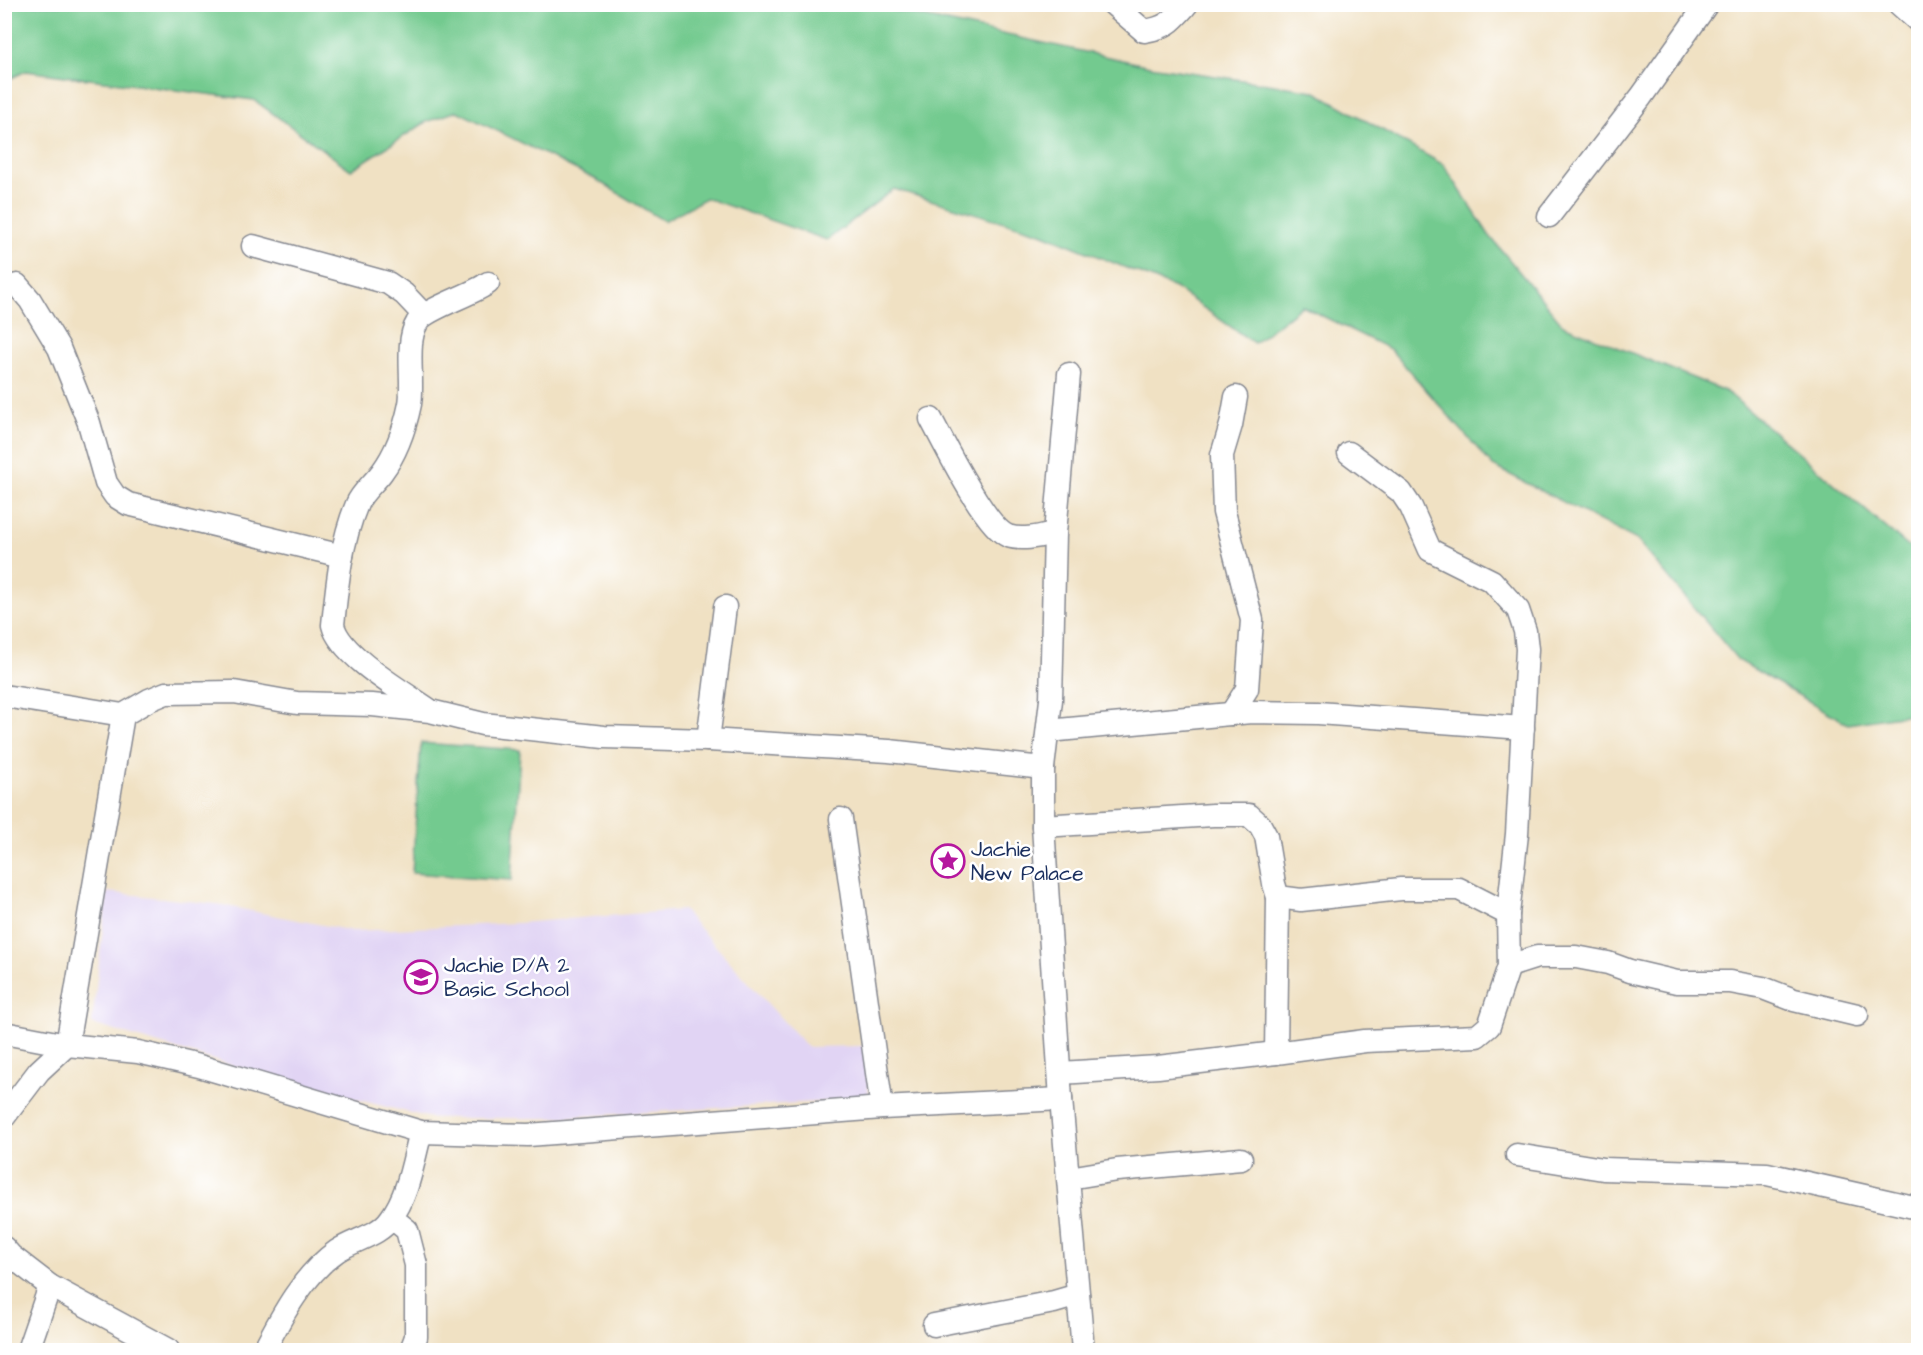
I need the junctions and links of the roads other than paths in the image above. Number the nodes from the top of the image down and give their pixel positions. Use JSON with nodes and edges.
{"nodes":[{"id":1,"x":1113,"y":4,"type":"edge"},
{"id":2,"x":1187,"y":4,"type":"edge"},
{"id":3,"x":1707,"y":4,"type":"edge"},
{"id":4,"x":1899,"y":4,"type":"edge"},
{"id":5,"x":1918,"y":21,"type":"edge"},
{"id":6,"x":1549,"y":216,"type":"dead end"},
{"id":7,"x":253,"y":246,"type":"dead end"},
{"id":8,"x":488,"y":283,"type":"dead end"},
{"id":9,"x":17,"y":285,"type":"dead end"},
{"id":10,"x":424,"y":315,"type":"junction"},
{"id":11,"x":1069,"y":374,"type":"dead end"},
{"id":12,"x":1236,"y":397,"type":"dead end"},
{"id":13,"x":931,"y":419,"type":"dead end"},
{"id":14,"x":1349,"y":453,"type":"dead end"},
{"id":15,"x":1055,"y":533,"type":"junction"},
{"id":16,"x":342,"y":556,"type":"junction"},
{"id":17,"x":725,"y":607,"type":"dead end"},
{"id":18,"x":4,"y":696,"type":"edge"},
{"id":19,"x":430,"y":711,"type":"junction"},
{"id":20,"x":1231,"y":714,"type":"junction"},
{"id":21,"x":123,"y":715,"type":"junction"},
{"id":22,"x":1523,"y":728,"type":"junction"},
{"id":23,"x":1048,"y":731,"type":"junction"},
{"id":24,"x":708,"y":740,"type":"junction"},
{"id":25,"x":1042,"y":768,"type":"junction"},
{"id":26,"x":841,"y":819,"type":"dead end"},
{"id":27,"x":1043,"y":826,"type":"junction"},
{"id":28,"x":1278,"y":897,"type":"junction"},
{"id":29,"x":1508,"y":914,"type":"junction"},
{"id":30,"x":1509,"y":966,"type":"junction"},
{"id":31,"x":1857,"y":1016,"type":"dead end"},
{"id":32,"x":4,"y":1033,"type":"edge"},
{"id":33,"x":67,"y":1045,"type":"junction"},
{"id":34,"x":1276,"y":1053,"type":"junction"},
{"id":35,"x":1060,"y":1073,"type":"junction"},
{"id":36,"x":1061,"y":1099,"type":"junction"},
{"id":37,"x":882,"y":1108,"type":"junction"},
{"id":38,"x":4,"y":1117,"type":"edge"},
{"id":39,"x":421,"y":1132,"type":"junction"},
{"id":40,"x":1517,"y":1155,"type":"dead end"},
{"id":41,"x":1240,"y":1159,"type":"dead end"},
{"id":42,"x":1068,"y":1178,"type":"junction"},
{"id":43,"x":1918,"y":1208,"type":"edge"},
{"id":44,"x":392,"y":1218,"type":"junction"},
{"id":45,"x":4,"y":1248,"type":"edge"},
{"id":46,"x":50,"y":1287,"type":"junction"},
{"id":47,"x":1078,"y":1295,"type":"junction"},
{"id":48,"x":934,"y":1325,"type":"dead end"},
{"id":49,"x":28,"y":1350,"type":"edge"},
{"id":50,"x":168,"y":1350,"type":"edge"},
{"id":51,"x":264,"y":1350,"type":"edge"},
{"id":52,"x":411,"y":1350,"type":"edge"},
{"id":53,"x":1083,"y":1350,"type":"edge"}],
"edges":[{"from":1,"to":2,"type":"street"},
{"from":3,"to":6,"type":"street"},
{"from":4,"to":5,"type":"street"},
{"from":7,"to":10,"type":"street"},
{"from":8,"to":10,"type":"street"},
{"from":9,"to":16,"type":"street"},
{"from":10,"to":16,"type":"street"},
{"from":11,"to":15,"type":"street"},
{"from":12,"to":20,"type":"street"},
{"from":13,"to":15,"type":"street"},
{"from":14,"to":22,"type":"street"},
{"from":15,"to":23,"type":"street"},
{"from":16,"to":19,"type":"street"},
{"from":17,"to":24,"type":"street"},
{"from":18,"to":21,"type":"street"},
{"from":19,"to":21,"type":"street"},
{"from":19,"to":24,"type":"street"},
{"from":20,"to":22,"type":"street"},
{"from":20,"to":23,"type":"street"},
{"from":21,"to":33,"type":"street"},
{"from":22,"to":29,"type":"street"},
{"from":23,"to":25,"type":"street"},
{"from":24,"to":25,"type":"street"},
{"from":25,"to":27,"type":"street"},
{"from":26,"to":37,"type":"street"},
{"from":27,"to":28,"type":"street"},
{"from":27,"to":35,"type":"street"},
{"from":28,"to":29,"type":"street"},
{"from":28,"to":34,"type":"street"},
{"from":29,"to":30,"type":"street"},
{"from":30,"to":31,"type":"street"},
{"from":30,"to":34,"type":"street"},
{"from":32,"to":33,"type":"street"},
{"from":33,"to":38,"type":"street"},
{"from":33,"to":39,"type":"street"},
{"from":34,"to":35,"type":"street"},
{"from":35,"to":36,"type":"street"},
{"from":36,"to":37,"type":"street"},
{"from":36,"to":42,"type":"street"},
{"from":37,"to":39,"type":"street"},
{"from":39,"to":44,"type":"street"},
{"from":40,"to":43,"type":"street"},
{"from":41,"to":42,"type":"street"},
{"from":42,"to":47,"type":"street"},
{"from":44,"to":51,"type":"street"},
{"from":44,"to":52,"type":"street"},
{"from":45,"to":46,"type":"street"},
{"from":46,"to":49,"type":"street"},
{"from":46,"to":50,"type":"street"},
{"from":47,"to":48,"type":"street"},
{"from":47,"to":53,"type":"street"}]}
